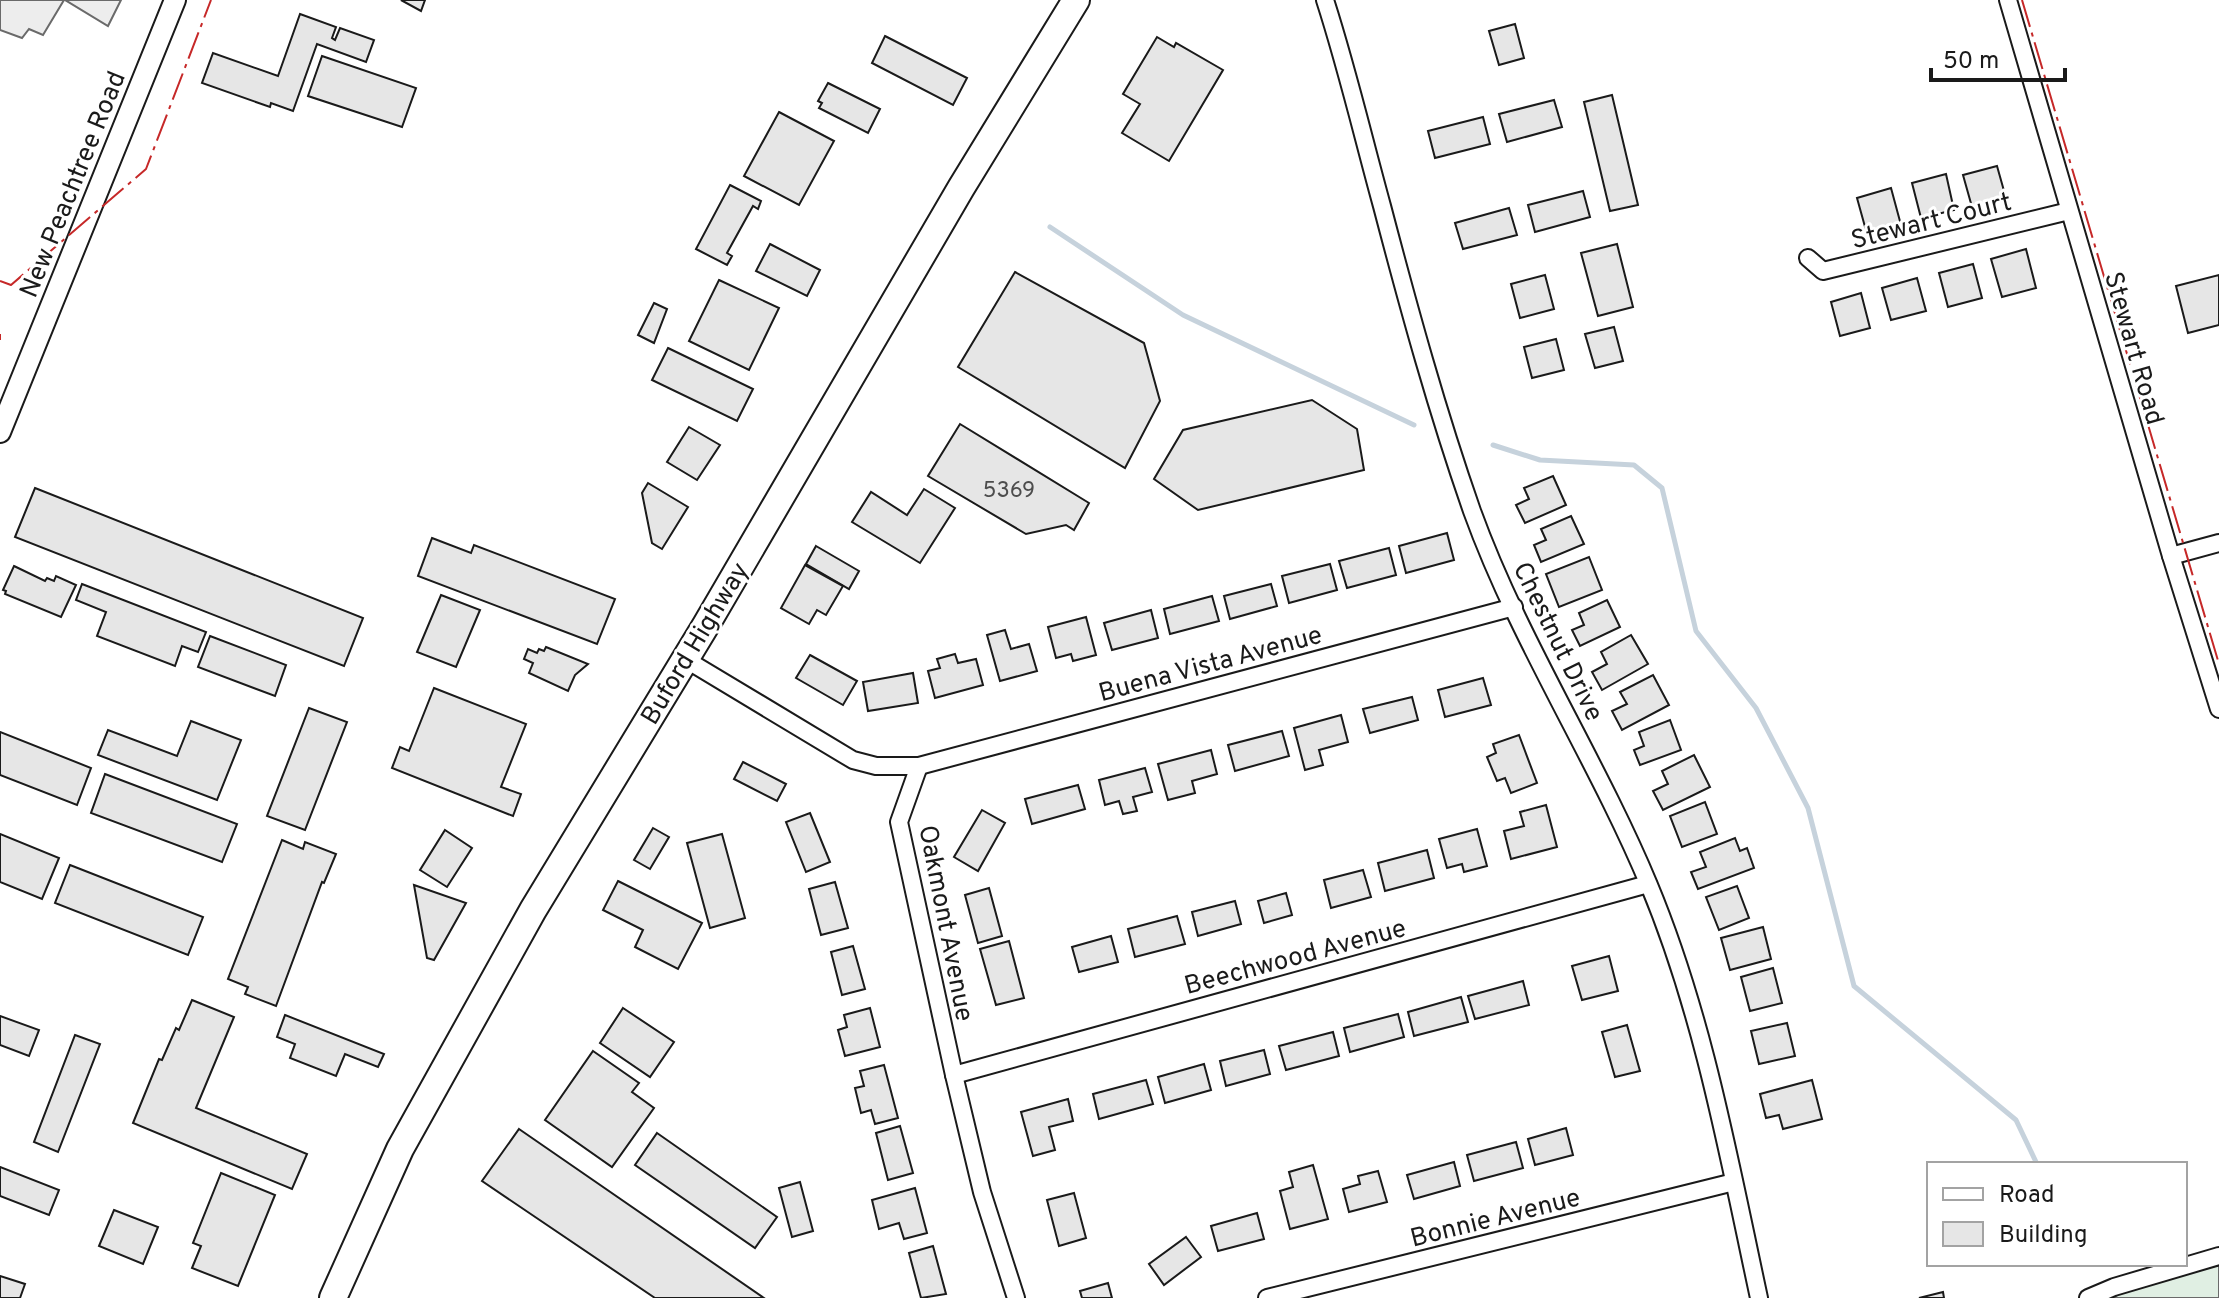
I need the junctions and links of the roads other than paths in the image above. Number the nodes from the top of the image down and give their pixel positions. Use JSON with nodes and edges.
{"nodes":[{"id":1,"x":175,"y":0,"type":"edge"},
{"id":2,"x":1076,"y":0,"type":"edge"},
{"id":3,"x":1325,"y":0,"type":"edge"},
{"id":4,"x":2008,"y":0,"type":"edge"},
{"id":5,"x":2069,"y":211,"type":"junction"},
{"id":6,"x":1808,"y":258,"type":"dead end"},
{"id":7,"x":0,"y":432,"type":"edge"},
{"id":8,"x":2219,"y":543,"type":"edge"},
{"id":9,"x":2171,"y":556,"type":"junction"},
{"id":10,"x":1514,"y":607,"type":"junction"},
{"id":11,"x":685,"y":659,"type":"junction"},
{"id":12,"x":2219,"y":709,"type":"edge"},
{"id":13,"x":919,"y":766,"type":"junction"},
{"id":14,"x":1648,"y":884,"type":"junction"},
{"id":15,"x":954,"y":1075,"type":"junction"},
{"id":16,"x":1734,"y":1182,"type":"junction"},
{"id":17,"x":2219,"y":1256,"type":"edge"},
{"id":18,"x":2187,"y":1265,"type":"edge"},
{"id":19,"x":2185,"y":1266,"type":"edge"},
{"id":20,"x":333,"y":1298,"type":"edge"},
{"id":21,"x":1016,"y":1298,"type":"edge"},
{"id":22,"x":1267,"y":1298,"type":"edge"},
{"id":23,"x":1759,"y":1298,"type":"edge"},
{"id":24,"x":2088,"y":1298,"type":"edge"}],
"edges":[{"from":1,"to":7,"type":"street","name":"New Peachtree Road"},
{"from":2,"to":11,"type":"main road","name":"Buford Highway"},
{"from":3,"to":10,"type":"street","name":"Chestnut Drive"},
{"from":4,"to":5,"type":"street","name":"Stewart Road"},
{"from":5,"to":6,"type":"street","name":"Stewart Court"},
{"from":5,"to":9,"type":"street","name":"Stewart Road"},
{"from":8,"to":9,"type":"street"},
{"from":9,"to":12,"type":"street","name":"Stewart Road"},
{"from":10,"to":13,"type":"street","name":"Buena Vista Avenue"},
{"from":10,"to":14,"type":"street","name":"Chestnut Drive"},
{"from":11,"to":13,"type":"street"},
{"from":11,"to":20,"type":"main road","name":"Buford Highway"},
{"from":13,"to":15,"type":"street","name":"Oakmont Avenue"},
{"from":14,"to":15,"type":"street","name":"Beechwood Avenue"},
{"from":14,"to":16,"type":"street","name":"Chestnut Drive"},
{"from":15,"to":21,"type":"street","name":"Oakmont Avenue"},
{"from":16,"to":22,"type":"street","name":"Bonnie Avenue"},
{"from":16,"to":23,"type":"street","name":"Chestnut Drive"},
{"from":17,"to":18,"type":"street"},
{"from":19,"to":24,"type":"street"}]}
